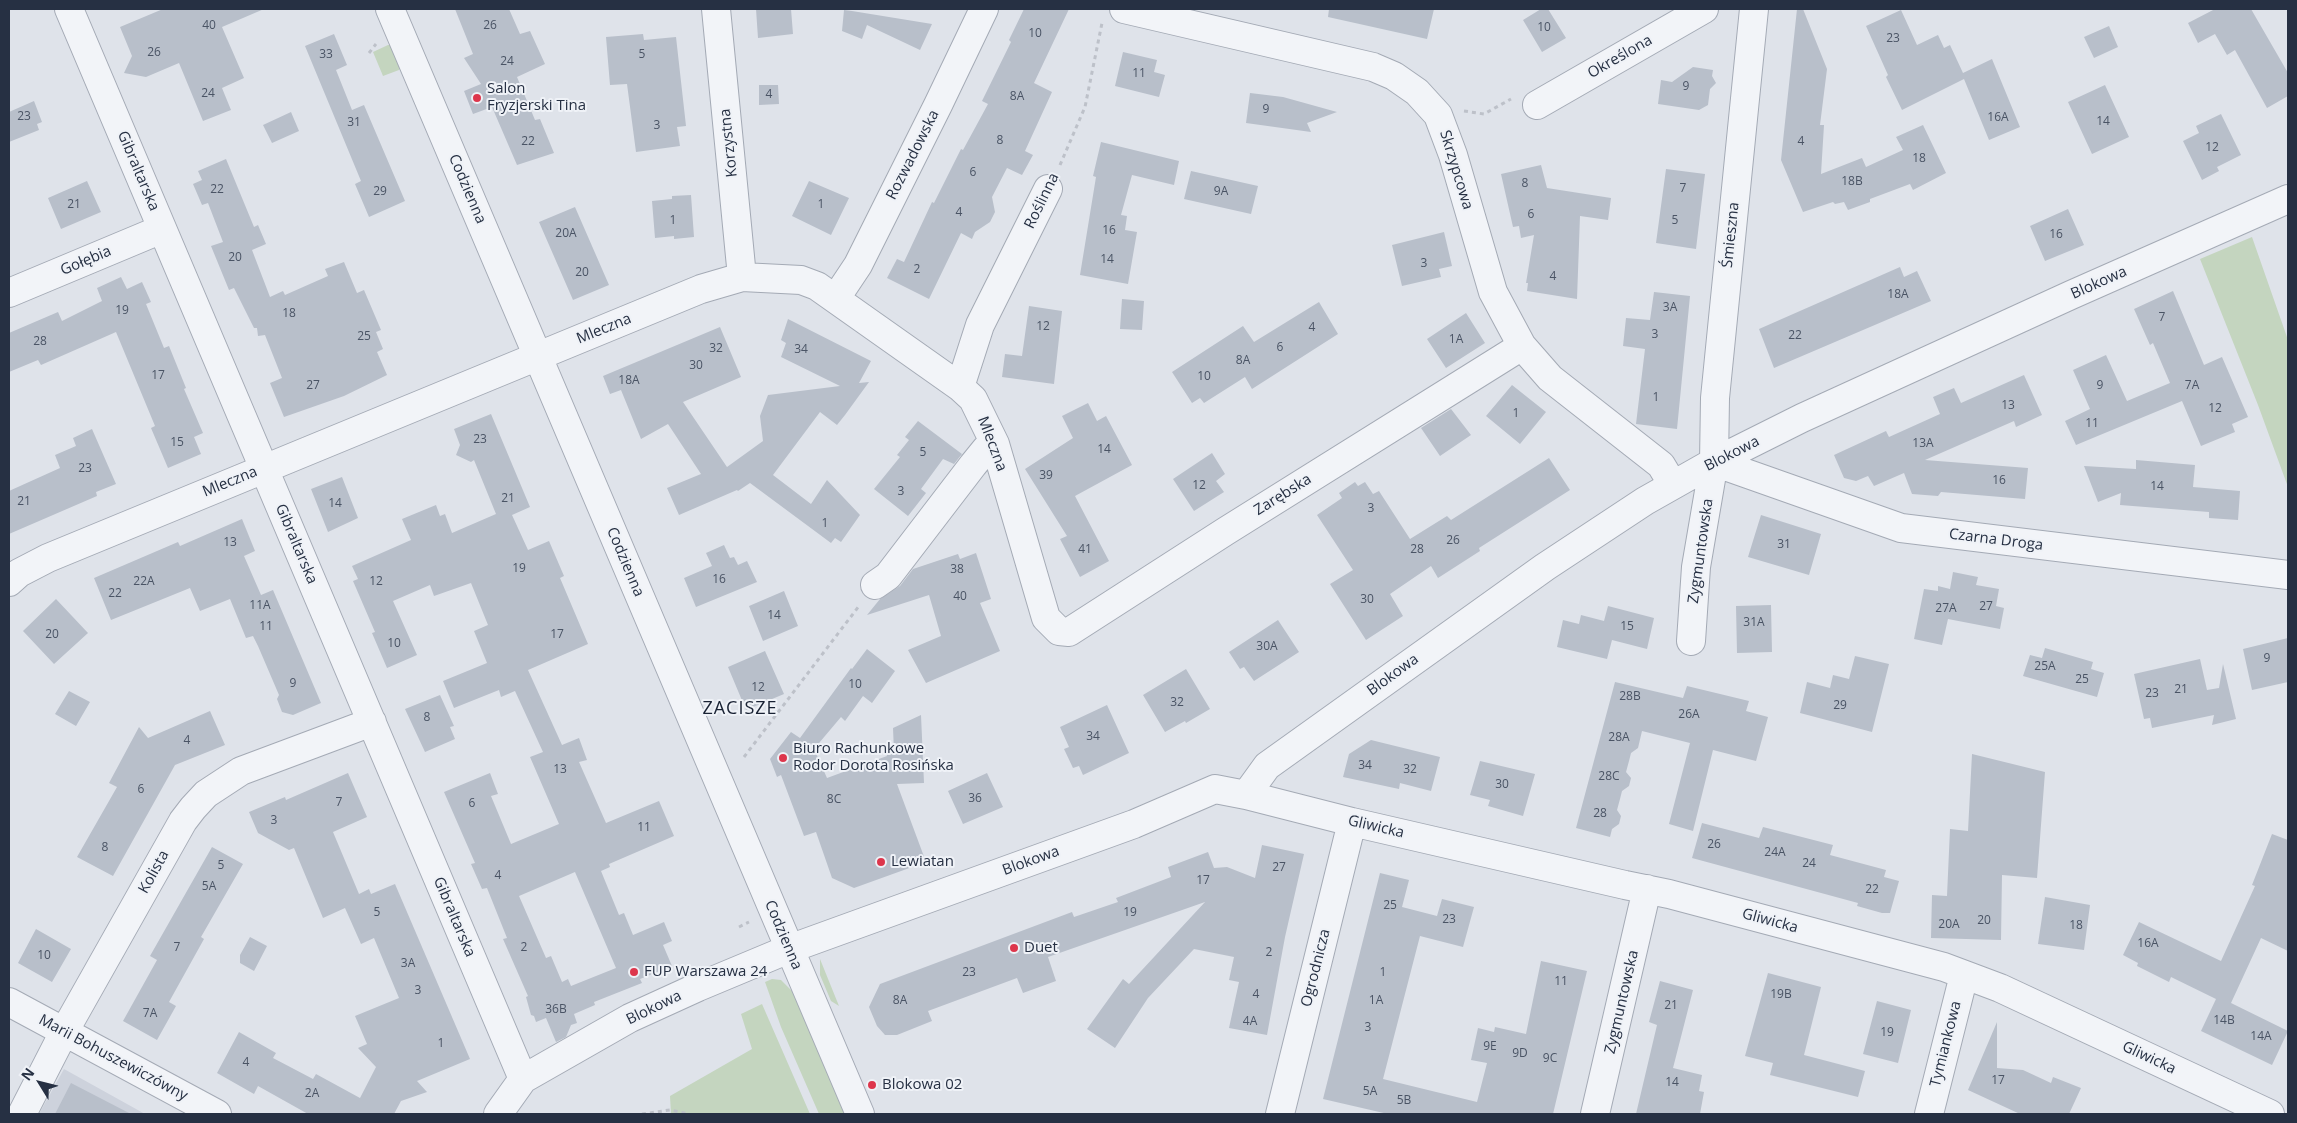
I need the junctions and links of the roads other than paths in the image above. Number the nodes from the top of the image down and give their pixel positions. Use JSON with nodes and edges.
{"nodes":[{"id":1,"x":69,"y":9,"type":"edge"},
{"id":2,"x":390,"y":9,"type":"edge"},
{"id":3,"x":716,"y":9,"type":"edge"},
{"id":4,"x":984,"y":9,"type":"edge"},
{"id":5,"x":1704,"y":9,"type":"edge"},
{"id":6,"x":1754,"y":9,"type":"edge"},
{"id":7,"x":1114,"y":12,"type":"edge"},
{"id":8,"x":1537,"y":105,"type":"dead end"},
{"id":9,"x":1048,"y":189,"type":"road end"},
{"id":10,"x":2288,"y":199,"type":"edge"},
{"id":11,"x":162,"y":229,"type":"junction"},
{"id":12,"x":742,"y":277,"type":"junction"},
{"id":13,"x":9,"y":293,"type":"edge"},
{"id":14,"x":836,"y":298,"type":"junction"},
{"id":15,"x":1522,"y":346,"type":"junction"},
{"id":16,"x":538,"y":356,"type":"junction"},
{"id":17,"x":960,"y":387,"type":"junction"},
{"id":18,"x":995,"y":444,"type":"junction"},
{"id":19,"x":1714,"y":462,"type":"junction"},
{"id":20,"x":264,"y":468,"type":"junction"},
{"id":21,"x":1674,"y":485,"type":"junction"},
{"id":22,"x":2288,"y":575,"type":"edge"},
{"id":23,"x":9,"y":582,"type":"edge"},
{"id":24,"x":874,"y":585,"type":"road end"},
{"id":25,"x":1046,"y":618,"type":"joint"},
{"id":26,"x":1690,"y":641,"type":"dead end"},
{"id":27,"x":372,"y":722,"type":"junction"},
{"id":28,"x":1246,"y":795,"type":"junction"},
{"id":29,"x":1352,"y":822,"type":"junction"},
{"id":30,"x":1646,"y":889,"type":"junction"},
{"id":31,"x":788,"y":949,"type":"junction"},
{"id":32,"x":1964,"y":975,"type":"junction"},
{"id":33,"x":9,"y":1002,"type":"edge"},
{"id":34,"x":64,"y":1032,"type":"junction"},
{"id":35,"x":523,"y":1079,"type":"junction"},
{"id":36,"x":22,"y":1114,"type":"edge"},
{"id":37,"x":216,"y":1114,"type":"edge"},
{"id":38,"x":498,"y":1114,"type":"edge"},
{"id":39,"x":860,"y":1114,"type":"edge"},
{"id":40,"x":1280,"y":1114,"type":"edge"},
{"id":41,"x":1595,"y":1114,"type":"edge"},
{"id":42,"x":1929,"y":1114,"type":"edge"},
{"id":43,"x":2270,"y":1114,"type":"edge"}],
"edges":[{"from":1,"to":11,"type":"street","name":"Gibraltarska"},
{"from":2,"to":16,"type":"street","name":"Codzienna"},
{"from":3,"to":12,"type":"street","name":"Korzystna"},
{"from":4,"to":14,"type":"street","name":"Rozwadowska"},
{"from":5,"to":8,"type":"street","name":"Określona"},
{"from":6,"to":19,"type":"street","name":"Śmieszna"},
{"from":7,"to":15,"type":"street","name":"Skrzypcowa"},
{"from":9,"to":17,"type":"street","name":"Roślinna"},
{"from":10,"to":19,"type":"street","name":"Blokowa"},
{"from":11,"to":13,"type":"street","name":"Gołębia"},
{"from":11,"to":20,"type":"street","name":"Gibraltarska"},
{"from":12,"to":14,"type":"street","name":"Mleczna"},
{"from":12,"to":16,"type":"street","name":"Mleczna"},
{"from":14,"to":17,"type":"street","name":"Mleczna"},
{"from":15,"to":21,"type":"street","name":"Skrzypcowa"},
{"from":15,"to":25,"type":"street","name":"Zarębska"},
{"from":16,"to":20,"type":"street","name":"Mleczna"},
{"from":16,"to":31,"type":"street","name":"Codzienna"},
{"from":17,"to":18,"type":"street","name":"Mleczna"},
{"from":18,"to":24,"type":"street"},
{"from":18,"to":25,"type":"street","name":"Mleczna"},
{"from":19,"to":21,"type":"street","name":"Blokowa"},
{"from":19,"to":22,"type":"street","name":"Czarna Droga"},
{"from":19,"to":26,"type":"street","name":"Zygmuntowska"},
{"from":20,"to":23,"type":"street","name":"Mleczna"},
{"from":20,"to":27,"type":"street","name":"Gibraltarska"},
{"from":21,"to":28,"type":"street","name":"Blokowa"},
{"from":27,"to":34,"type":"street","name":"Kolista"},
{"from":27,"to":35,"type":"street","name":"Gibraltarska"},
{"from":28,"to":29,"type":"street","name":"Gliwicka"},
{"from":28,"to":31,"type":"street","name":"Blokowa"},
{"from":29,"to":30,"type":"street","name":"Gliwicka"},
{"from":29,"to":40,"type":"street","name":"Ogrodnicza"},
{"from":30,"to":32,"type":"street","name":"Gliwicka"},
{"from":30,"to":41,"type":"street","name":"Zygmuntowska"},
{"from":31,"to":35,"type":"street","name":"Blokowa"},
{"from":31,"to":39,"type":"street","name":"Codzienna"},
{"from":32,"to":42,"type":"street","name":"Tymiankowa"},
{"from":32,"to":43,"type":"street","name":"Gliwicka"},
{"from":33,"to":34,"type":"street","name":"Marii Bohuszewiczówny"},
{"from":34,"to":36,"type":"street","name":"Kolista"},
{"from":34,"to":37,"type":"street","name":"Marii Bohuszewiczówny"},
{"from":35,"to":38,"type":"street","name":"Blokowa"}]}
